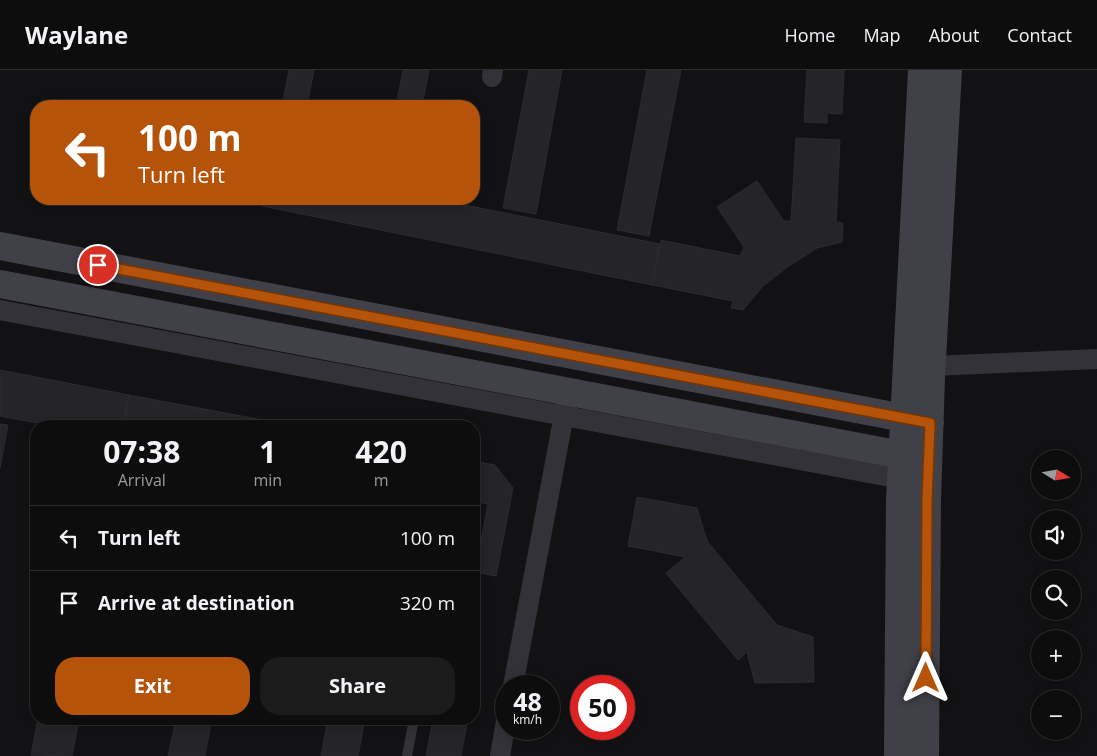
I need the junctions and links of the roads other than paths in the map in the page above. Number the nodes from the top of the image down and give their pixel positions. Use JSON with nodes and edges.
{"nodes":[{"id":1,"x":922,"y":70,"type":"edge"},
{"id":2,"x":948,"y":70,"type":"edge"},
{"id":3,"x":0,"y":246,"type":"edge"},
{"id":4,"x":0,"y":284,"type":"edge"},
{"id":5,"x":0,"y":310,"type":"edge"},
{"id":6,"x":1097,"y":360,"type":"edge"},
{"id":7,"x":932,"y":366,"type":"junction"},
{"id":8,"x":566,"y":404,"type":"junction"},
{"id":9,"x":917,"y":420,"type":"junction"},
{"id":10,"x":911,"y":465,"type":"junction"},
{"id":11,"x":515,"y":675,"type":"edge"},
{"id":12,"x":413,"y":725,"type":"edge"},
{"id":13,"x":503,"y":740,"type":"edge"},
{"id":14,"x":407,"y":756,"type":"edge"},
{"id":15,"x":500,"y":756,"type":"edge"},
{"id":16,"x":898,"y":756,"type":"edge"},
{"id":17,"x":925,"y":756,"type":"edge"}],
"edges":[{"from":1,"to":9,"type":"main road"},
{"from":2,"to":7,"type":"main road"},
{"from":3,"to":9,"type":"main road"},
{"from":4,"to":8,"type":"main road"},
{"from":5,"to":8,"type":"street"},
{"from":6,"to":7,"type":"street"},
{"from":7,"to":9,"type":"main road"},
{"from":8,"to":10,"type":"main road"},
{"from":8,"to":11,"type":"street"},
{"from":9,"to":10,"type":"main road"},
{"from":10,"to":16,"type":"main road"},
{"from":10,"to":17,"type":"main road"},
{"from":12,"to":14,"type":"lane"},
{"from":13,"to":15,"type":"street"}]}
